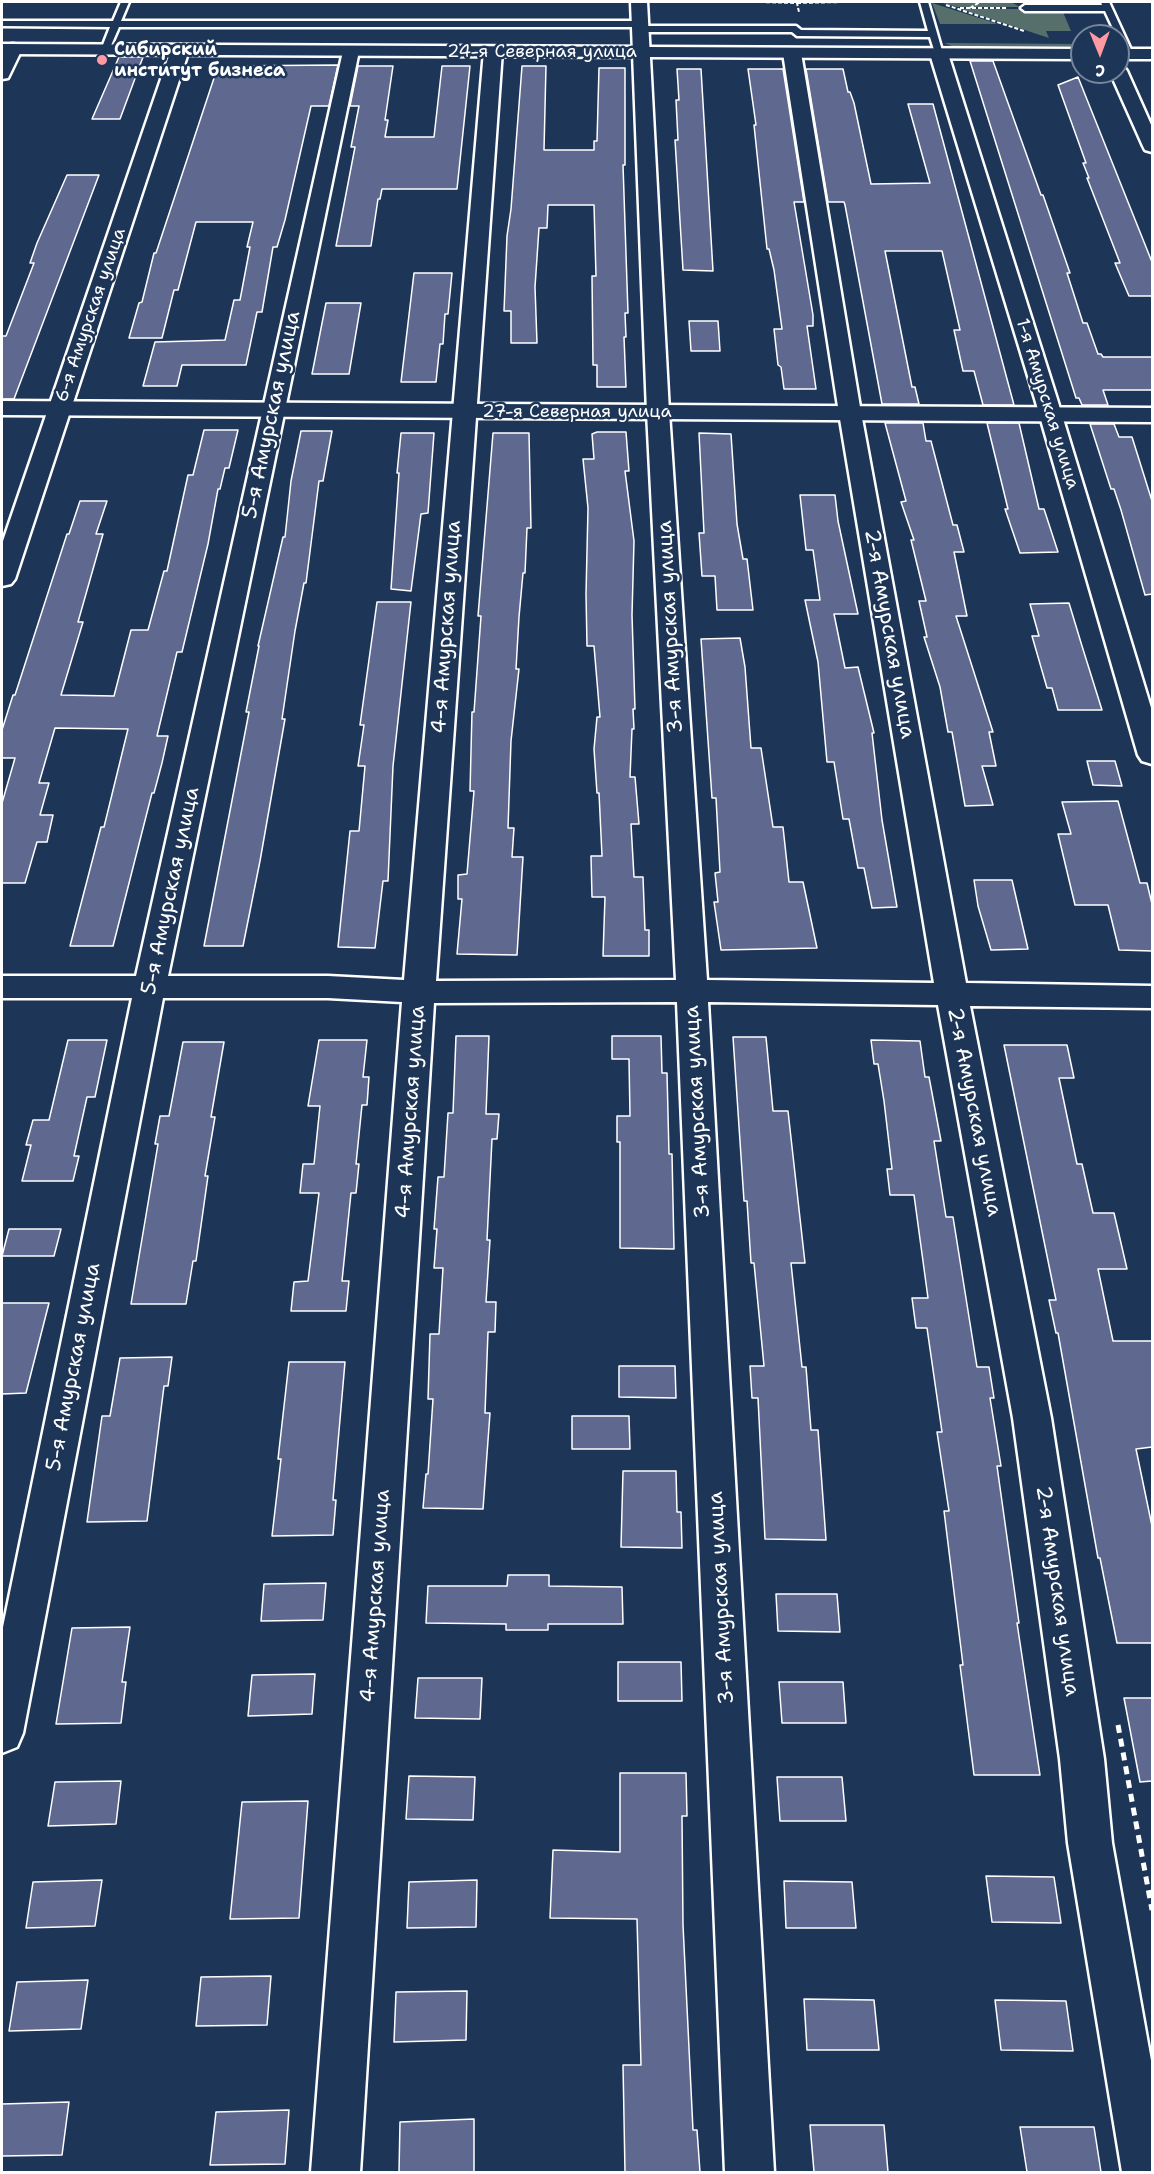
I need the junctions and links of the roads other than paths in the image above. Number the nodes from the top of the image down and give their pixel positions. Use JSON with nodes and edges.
{"nodes":[{"id":1,"x":125,"y":2,"type":"edge"},
{"id":2,"x":639,"y":2,"type":"edge"},
{"id":3,"x":924,"y":2,"type":"edge"},
{"id":4,"x":1107,"y":5,"type":"edge"},
{"id":5,"x":1025,"y":8,"type":"road end"},
{"id":6,"x":117,"y":23,"type":"junction"},
{"id":7,"x":2,"y":24,"type":"edge"},
{"id":8,"x":1113,"y":24,"type":"edge"},
{"id":9,"x":641,"y":35,"type":"junction"},
{"id":10,"x":936,"y":44,"type":"junction"},
{"id":11,"x":8,"y":49,"type":"edge"},
{"id":12,"x":105,"y":50,"type":"junction"},
{"id":13,"x":180,"y":50,"type":"junction"},
{"id":14,"x":350,"y":51,"type":"junction"},
{"id":15,"x":494,"y":51,"type":"junction"},
{"id":16,"x":792,"y":53,"type":"junction"},
{"id":17,"x":1070,"y":53,"type":"edge"},
{"id":18,"x":1130,"y":54,"type":"edge"},
{"id":19,"x":1152,"y":54,"type":"edge"},
{"id":20,"x":2,"y":74,"type":"edge"},
{"id":21,"x":1124,"y":84,"type":"edge"},
{"id":22,"x":1152,"y":146,"type":"edge"},
{"id":23,"x":2,"y":408,"type":"edge"},
{"id":24,"x":59,"y":409,"type":"junction"},
{"id":25,"x":272,"y":410,"type":"junction"},
{"id":26,"x":463,"y":411,"type":"junction"},
{"id":27,"x":658,"y":412,"type":"junction"},
{"id":28,"x":850,"y":413,"type":"junction"},
{"id":29,"x":1051,"y":415,"type":"junction"},
{"id":30,"x":1152,"y":415,"type":"edge"},
{"id":31,"x":2,"y":579,"type":"edge"},
{"id":32,"x":1152,"y":755,"type":"edge"},
{"id":33,"x":150,"y":986,"type":"junction"},
{"id":34,"x":2,"y":987,"type":"edge"},
{"id":35,"x":692,"y":991,"type":"junction"},
{"id":36,"x":419,"y":992,"type":"junction"},
{"id":37,"x":952,"y":995,"type":"junction"},
{"id":38,"x":1152,"y":997,"type":"edge"},
{"id":39,"x":2,"y":1733,"type":"edge"},
{"id":40,"x":336,"y":2172,"type":"edge"},
{"id":41,"x":750,"y":2172,"type":"edge"},
{"id":42,"x":1147,"y":2172,"type":"edge"}],
"edges":[{"from":1,"to":6,"type":"lane"},
{"from":2,"to":9,"type":"street","name":"3-я Амурская улица"},
{"from":3,"to":10,"type":"lane"},
{"from":4,"to":5,"type":"lane"},
{"from":4,"to":8,"type":"lane"},
{"from":6,"to":7,"type":"lane"},
{"from":6,"to":9,"type":"lane"},
{"from":6,"to":12,"type":"lane"},
{"from":9,"to":10,"type":"lane"},
{"from":9,"to":15,"type":"street","name":"24-я Северная улица"},
{"from":9,"to":16,"type":"street","name":"24-я Северная улица"},
{"from":9,"to":27,"type":"street","name":"3-я Амурская улица"},
{"from":10,"to":16,"type":"street","name":"24-я Северная улица"},
{"from":10,"to":17,"type":"street","name":"24-я Северная улица"},
{"from":10,"to":29,"type":"street","name":"1-я Амурская улица"},
{"from":11,"to":12,"type":"street","name":"24-я Северная улица"},
{"from":11,"to":20,"type":"street"},
{"from":12,"to":13,"type":"street","name":"24-я Северная улица"},
{"from":13,"to":14,"type":"street","name":"24-я Северная улица"},
{"from":13,"to":24,"type":"street","name":"6-я Амурская улица"},
{"from":14,"to":15,"type":"street","name":"24-я Северная улица"},
{"from":14,"to":25,"type":"street","name":"5-я Амурская улица"},
{"from":15,"to":26,"type":"street","name":"4-я Амурская улица"},
{"from":16,"to":28,"type":"street","name":"2-я Амурская улица"},
{"from":18,"to":19,"type":"street"},
{"from":21,"to":22,"type":"street"},
{"from":23,"to":24,"type":"street","name":"27-я Северная улица"},
{"from":24,"to":25,"type":"street","name":"27-я Северная улица"},
{"from":24,"to":31,"type":"street","name":"6-я Амурская улица"},
{"from":25,"to":26,"type":"street","name":"27-я Северная улица"},
{"from":25,"to":33,"type":"street","name":"5-я Амурская улица"},
{"from":26,"to":27,"type":"street","name":"27-я Северная улица"},
{"from":26,"to":36,"type":"street","name":"4-я Амурская улица"},
{"from":27,"to":28,"type":"street","name":"27-я Северная улица"},
{"from":27,"to":35,"type":"street","name":"3-я Амурская улица"},
{"from":28,"to":29,"type":"street","name":"27-я Северная улица"},
{"from":28,"to":37,"type":"street","name":"2-я Амурская улица"},
{"from":29,"to":30,"type":"street","name":"27-я Северная улица"},
{"from":29,"to":32,"type":"street","name":"1-я Амурская улица"},
{"from":33,"to":34,"type":"street"},
{"from":33,"to":36,"type":"street"},
{"from":33,"to":39,"type":"street","name":"5-я Амурская улица"},
{"from":35,"to":36,"type":"street"},
{"from":35,"to":37,"type":"street"},
{"from":35,"to":41,"type":"street","name":"3-я Амурская улица"},
{"from":36,"to":40,"type":"street","name":"4-я Амурская улица"},
{"from":37,"to":38,"type":"street"},
{"from":37,"to":42,"type":"street","name":"2-я Амурская улица"}]}
